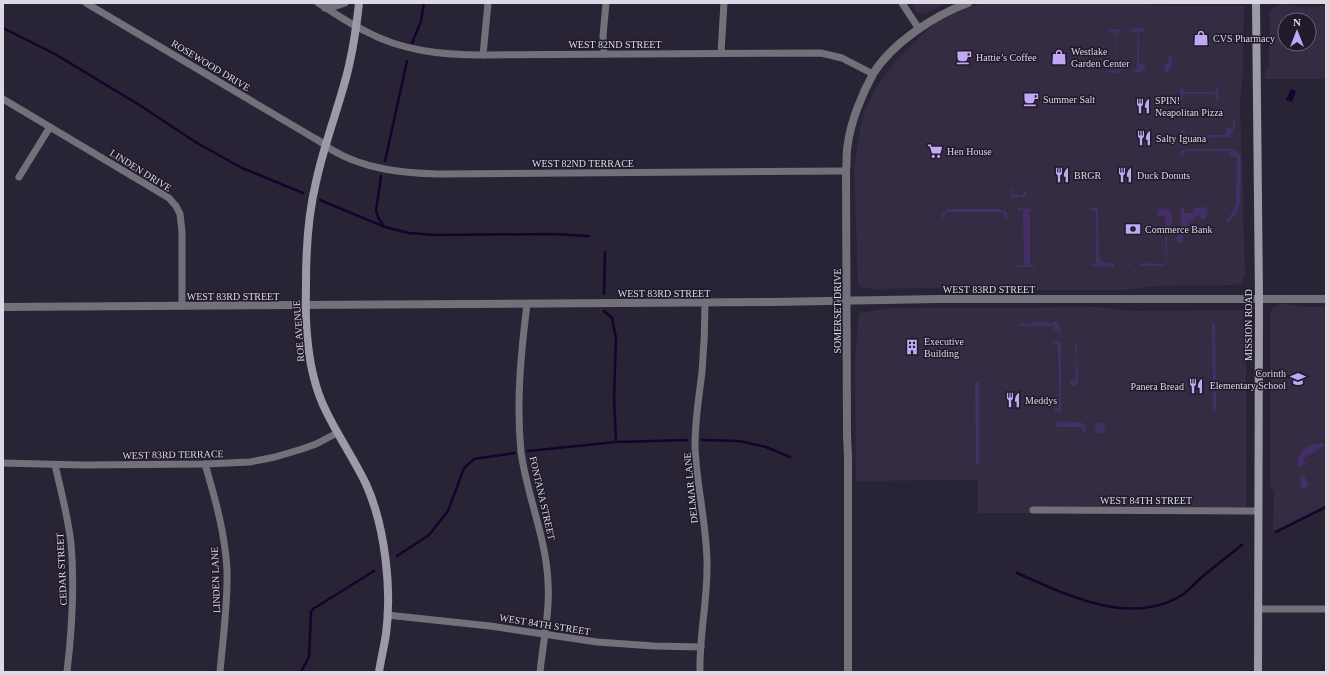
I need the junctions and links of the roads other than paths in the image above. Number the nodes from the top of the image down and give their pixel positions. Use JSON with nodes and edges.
{"nodes":[{"id":1,"x":86,"y":3,"type":"edge"},
{"id":2,"x":318,"y":3,"type":"edge"},
{"id":3,"x":345,"y":3,"type":"edge"},
{"id":4,"x":359,"y":3,"type":"edge"},
{"id":5,"x":488,"y":3,"type":"edge"},
{"id":6,"x":606,"y":3,"type":"edge"},
{"id":7,"x":724,"y":3,"type":"edge"},
{"id":8,"x":902,"y":3,"type":"edge"},
{"id":9,"x":968,"y":3,"type":"edge"},
{"id":10,"x":1256,"y":3,"type":"edge"},
{"id":11,"x":325,"y":8,"type":"junction"},
{"id":12,"x":356,"y":27,"type":"junction"},
{"id":13,"x":919,"y":29,"type":"junction"},
{"id":14,"x":721,"y":53,"type":"junction"},
{"id":15,"x":604,"y":54,"type":"junction"},
{"id":16,"x":483,"y":55,"type":"junction"},
{"id":17,"x":873,"y":74,"type":"junction"},
{"id":18,"x":3,"y":99,"type":"edge"},
{"id":19,"x":50,"y":127,"type":"junction"},
{"id":20,"x":325,"y":146,"type":"junction"},
{"id":21,"x":846,"y":171,"type":"junction"},
{"id":22,"x":19,"y":177,"type":"dead end"},
{"id":23,"x":1259,"y":299,"type":"junction"},
{"id":24,"x":1326,"y":299,"type":"edge"},
{"id":25,"x":847,"y":300,"type":"junction"},
{"id":26,"x":705,"y":302,"type":"junction"},
{"id":27,"x":527,"y":304,"type":"junction"},
{"id":28,"x":182,"y":306,"type":"junction"},
{"id":29,"x":306,"y":306,"type":"junction"},
{"id":30,"x":3,"y":307,"type":"edge"},
{"id":31,"x":337,"y":433,"type":"junction"},
{"id":32,"x":3,"y":463,"type":"edge"},
{"id":33,"x":205,"y":464,"type":"junction"},
{"id":34,"x":54,"y":465,"type":"junction"},
{"id":35,"x":1033,"y":510,"type":"dead end"},
{"id":36,"x":1258,"y":510,"type":"junction"},
{"id":37,"x":1326,"y":604,"type":"edge"},
{"id":38,"x":1258,"y":609,"type":"junction"},
{"id":39,"x":1322,"y":609,"type":"edge"},
{"id":40,"x":387,"y":615,"type":"junction"},
{"id":41,"x":545,"y":634,"type":"junction"},
{"id":42,"x":701,"y":647,"type":"junction"},
{"id":43,"x":67,"y":672,"type":"edge"},
{"id":44,"x":220,"y":672,"type":"edge"},
{"id":45,"x":379,"y":672,"type":"edge"},
{"id":46,"x":540,"y":672,"type":"edge"},
{"id":47,"x":700,"y":672,"type":"edge"},
{"id":48,"x":848,"y":672,"type":"edge"},
{"id":49,"x":1258,"y":672,"type":"edge"}],
"edges":[{"from":1,"to":20,"type":"street","name":"ROSEWOOD DRIVE"},
{"from":2,"to":11,"type":"street","name":"WEST 82ND STREET"},
{"from":3,"to":11,"type":"street"},
{"from":4,"to":12,"type":"main road","name":"ROE AVENUE"},
{"from":5,"to":16,"type":"street"},
{"from":6,"to":15,"type":"street"},
{"from":7,"to":14,"type":"street"},
{"from":8,"to":13,"type":"street"},
{"from":9,"to":13,"type":"street","name":"SOMERSET DRIVE"},
{"from":10,"to":23,"type":"main road","name":"MISSION ROAD"},
{"from":11,"to":12,"type":"street","name":"WEST 82ND STREET"},
{"from":12,"to":16,"type":"street","name":"WEST 82ND STREET"},
{"from":12,"to":20,"type":"main road","name":"ROE AVENUE"},
{"from":13,"to":17,"type":"street","name":"SOMERSET DRIVE"},
{"from":14,"to":15,"type":"street","name":"WEST 82ND STREET"},
{"from":14,"to":17,"type":"street","name":"WEST 82ND STREET"},
{"from":15,"to":16,"type":"street","name":"WEST 82ND STREET"},
{"from":17,"to":21,"type":"street","name":"SOMERSET DRIVE"},
{"from":18,"to":19,"type":"street","name":"LINDEN DRIVE"},
{"from":19,"to":22,"type":"street"},
{"from":19,"to":28,"type":"street","name":"LINDEN DRIVE"},
{"from":20,"to":21,"type":"street","name":"WEST 82ND TERRACE"},
{"from":20,"to":29,"type":"main road","name":"ROE AVENUE"},
{"from":21,"to":25,"type":"street","name":"SOMERSET DRIVE"},
{"from":23,"to":24,"type":"street","name":"WEST 83RD STREET"},
{"from":23,"to":25,"type":"street","name":"WEST 83RD STREET"},
{"from":23,"to":36,"type":"main road","name":"MISSION ROAD"},
{"from":25,"to":26,"type":"street","name":"WEST 83RD STREET"},
{"from":25,"to":48,"type":"street","name":"SOMERSET DRIVE"},
{"from":26,"to":27,"type":"street","name":"WEST 83RD STREET"},
{"from":26,"to":42,"type":"street","name":"DELMAR LANE"},
{"from":27,"to":29,"type":"street","name":"WEST 83RD STREET"},
{"from":27,"to":41,"type":"street","name":"FONTANA STREET"},
{"from":28,"to":29,"type":"street","name":"WEST 83RD STREET"},
{"from":28,"to":30,"type":"street","name":"WEST 83RD STREET"},
{"from":29,"to":31,"type":"main road","name":"ROE AVENUE"},
{"from":31,"to":33,"type":"street","name":"WEST 83RD TERRACE"},
{"from":31,"to":40,"type":"main road","name":"ROE AVENUE"},
{"from":32,"to":34,"type":"street","name":"WEST 83RD TERRACE"},
{"from":33,"to":34,"type":"street","name":"WEST 83RD TERRACE"},
{"from":33,"to":44,"type":"street","name":"LINDEN LANE"},
{"from":34,"to":43,"type":"street","name":"CEDAR STREET"},
{"from":35,"to":36,"type":"street","name":"WEST 84TH STREET"},
{"from":36,"to":38,"type":"main road","name":"MISSION ROAD"},
{"from":37,"to":39,"type":"street"},
{"from":38,"to":39,"type":"street"},
{"from":38,"to":49,"type":"main road","name":"MISSION ROAD"},
{"from":40,"to":41,"type":"street","name":"WEST 84TH STREET"},
{"from":40,"to":45,"type":"main road","name":"ROE AVENUE"},
{"from":41,"to":42,"type":"street","name":"WEST 84TH STREET"},
{"from":41,"to":46,"type":"street","name":"FONTANA STREET"},
{"from":42,"to":47,"type":"street","name":"DELMAR LANE"}]}
